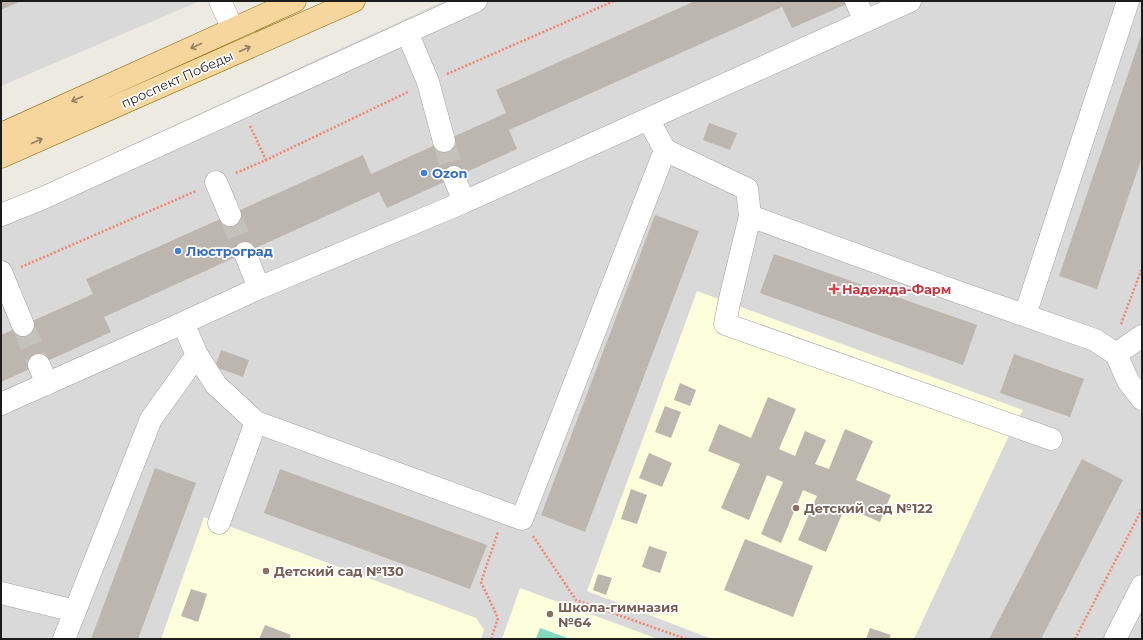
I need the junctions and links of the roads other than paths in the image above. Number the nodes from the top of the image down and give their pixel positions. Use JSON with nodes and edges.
{"nodes":[{"id":1,"x":220,"y":1,"type":"edge"},
{"id":2,"x":295,"y":1,"type":"edge"},
{"id":3,"x":354,"y":1,"type":"edge"},
{"id":4,"x":476,"y":1,"type":"edge"},
{"id":5,"x":856,"y":1,"type":"edge"},
{"id":6,"x":910,"y":1,"type":"edge"},
{"id":7,"x":1128,"y":1,"type":"edge"},
{"id":8,"x":865,"y":21,"type":"junction"},
{"id":9,"x":233,"y":29,"type":"junction"},
{"id":10,"x":407,"y":32,"type":"junction"},
{"id":11,"x":648,"y":119,"type":"junction"},
{"id":12,"x":1,"y":134,"type":"edge"},
{"id":13,"x":444,"y":141,"type":"tunnel mouth"},
{"id":14,"x":665,"y":150,"type":"junction"},
{"id":15,"x":1,"y":157,"type":"edge"},
{"id":16,"x":454,"y":177,"type":"tunnel mouth"},
{"id":17,"x":216,"y":182,"type":"road end"},
{"id":18,"x":464,"y":202,"type":"junction"},
{"id":19,"x":1,"y":215,"type":"edge"},
{"id":20,"x":230,"y":215,"type":"tunnel mouth"},
{"id":21,"x":750,"y":216,"type":"junction"},
{"id":22,"x":245,"y":253,"type":"tunnel mouth"},
{"id":23,"x":2,"y":274,"type":"edge"},
{"id":24,"x":259,"y":288,"type":"junction"},
{"id":25,"x":1025,"y":315,"type":"junction"},
{"id":26,"x":183,"y":323,"type":"junction"},
{"id":27,"x":23,"y":325,"type":"tunnel mouth"},
{"id":28,"x":1142,"y":336,"type":"edge"},
{"id":29,"x":1114,"y":353,"type":"junction"},
{"id":30,"x":196,"y":355,"type":"junction"},
{"id":31,"x":1142,"y":399,"type":"edge"},
{"id":32,"x":1,"y":404,"type":"edge"},
{"id":33,"x":256,"y":422,"type":"junction"},
{"id":34,"x":1051,"y":439,"type":"dead end"},
{"id":35,"x":219,"y":523,"type":"dead end"},
{"id":36,"x":1142,"y":586,"type":"edge"},
{"id":37,"x":1,"y":593,"type":"edge"},
{"id":38,"x":75,"y":610,"type":"junction"},
{"id":39,"x":1142,"y":623,"type":"edge"},
{"id":40,"x":64,"y":639,"type":"edge"},
{"id":41,"x":1116,"y":639,"type":"edge"}],
"edges":[{"from":1,"to":9,"type":"street"},
{"from":2,"to":9,"type":"main road","name":"проспект Победы"},
{"from":15,"to":3,"type":"main road","name":"проспект Победы","one_way":true},
{"from":4,"to":10,"type":"street"},
{"from":5,"to":8,"type":"street"},
{"from":6,"to":8,"type":"street"},
{"from":7,"to":25,"type":"street"},
{"from":8,"to":11,"type":"street"},
{"from":9,"to":12,"type":"main road","name":"проспект Победы","one_way":true},
{"from":10,"to":13,"type":"street"},
{"from":10,"to":19,"type":"street"},
{"from":11,"to":14,"type":"street"},
{"from":11,"to":18,"type":"street"},
{"from":14,"to":21,"type":"street"},
{"from":14,"to":33,"type":"street"},
{"from":16,"to":18,"type":"street"},
{"from":17,"to":20,"type":"street"},
{"from":18,"to":24,"type":"street"},
{"from":21,"to":25,"type":"street"},
{"from":21,"to":34,"type":"street"},
{"from":22,"to":24,"type":"street"},
{"from":23,"to":27,"type":"street"},
{"from":24,"to":26,"type":"street"},
{"from":25,"to":29,"type":"street"},
{"from":26,"to":30,"type":"street"},
{"from":26,"to":32,"type":"street"},
{"from":28,"to":29,"type":"street"},
{"from":29,"to":31,"type":"street"},
{"from":30,"to":33,"type":"street"},
{"from":30,"to":38,"type":"street"},
{"from":33,"to":35,"type":"street"},
{"from":36,"to":41,"type":"street"},
{"from":37,"to":38,"type":"street"},
{"from":38,"to":40,"type":"street"},
{"from":39,"to":41,"type":"street"}]}
